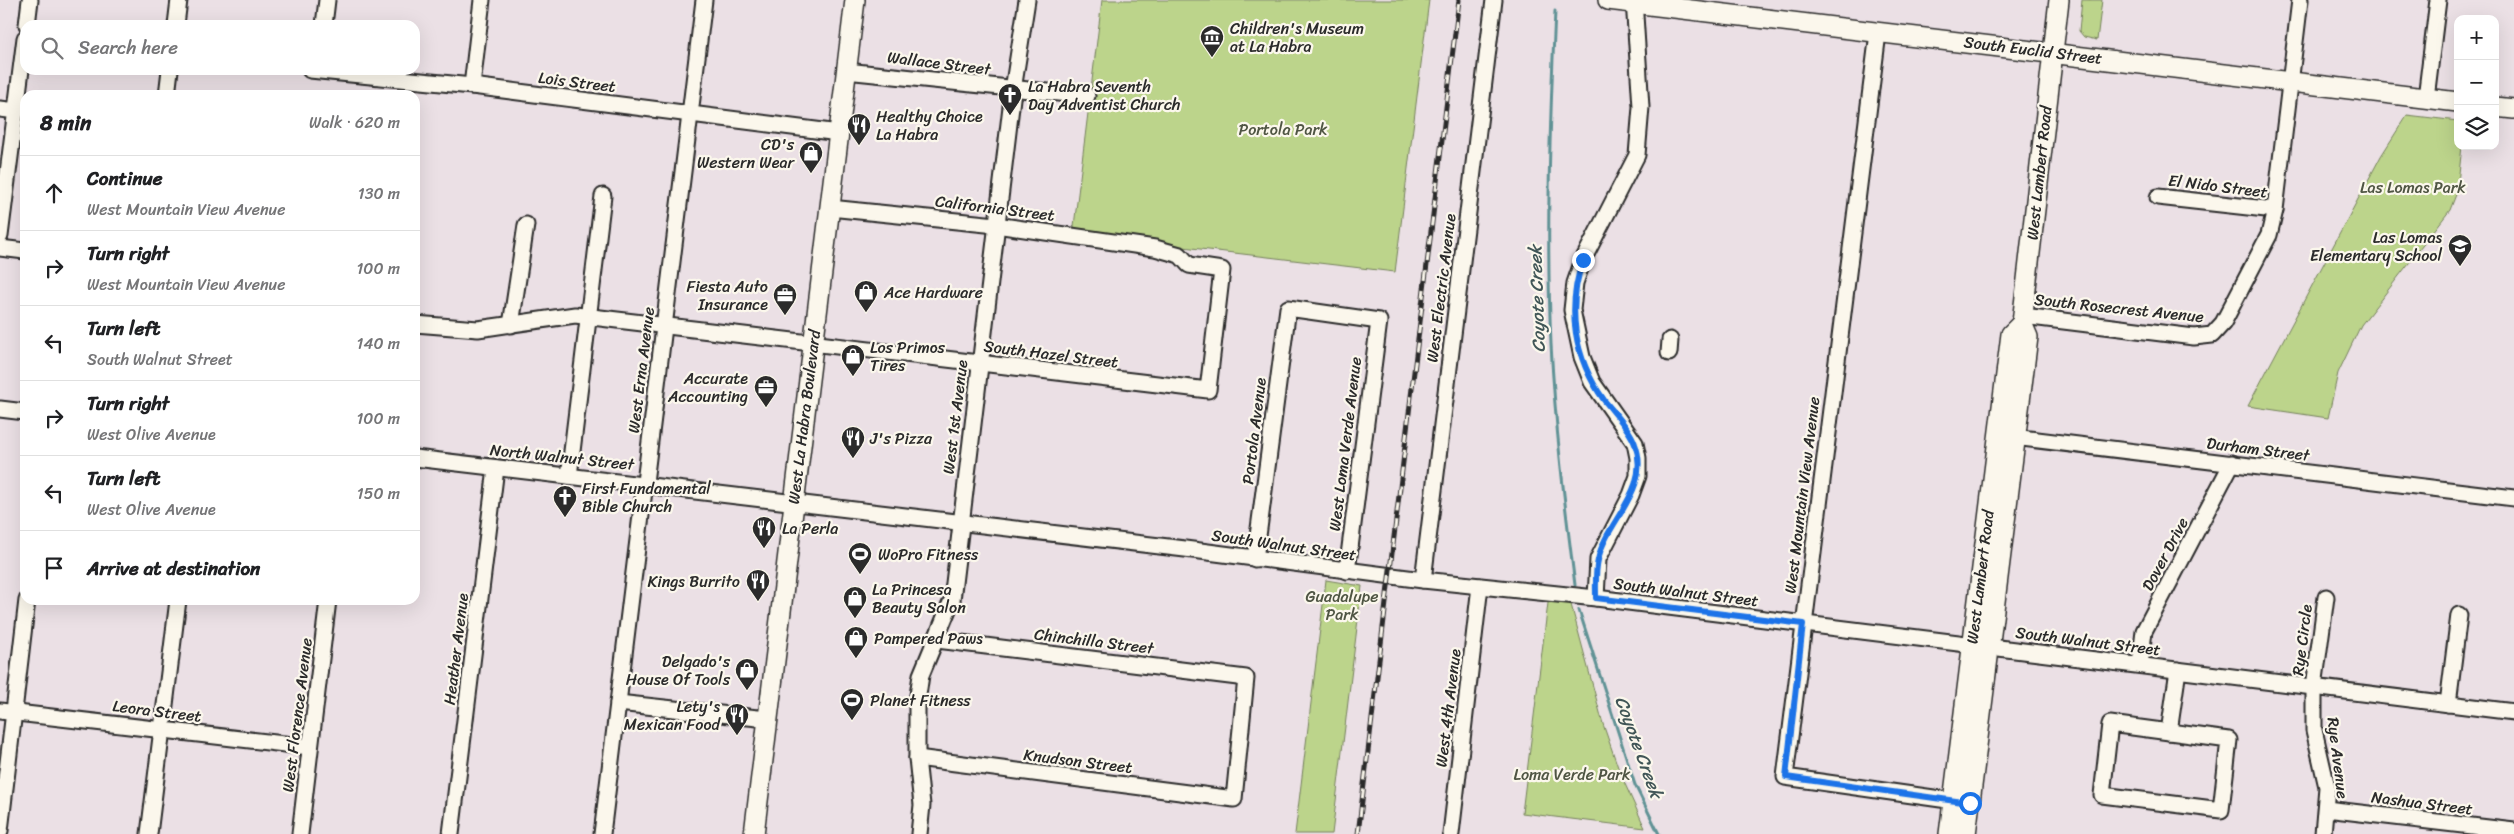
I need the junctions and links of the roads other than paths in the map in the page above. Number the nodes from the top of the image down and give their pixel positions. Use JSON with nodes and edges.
{"nodes":[{"id":1,"x":30,"y":0,"type":"edge"},
{"id":2,"x":179,"y":0,"type":"edge"},
{"id":3,"x":327,"y":0,"type":"edge"},
{"id":4,"x":482,"y":0,"type":"edge"},
{"id":5,"x":704,"y":0,"type":"edge"},
{"id":6,"x":855,"y":0,"type":"edge"},
{"id":7,"x":1027,"y":0,"type":"edge"},
{"id":8,"x":1494,"y":0,"type":"edge"},
{"id":9,"x":1608,"y":0,"type":"edge"},
{"id":10,"x":2059,"y":0,"type":"edge"},
{"id":11,"x":2300,"y":0,"type":"edge"},
{"id":12,"x":2438,"y":0,"type":"edge"},
{"id":13,"x":1634,"y":2,"type":"edge"},
{"id":14,"x":28,"y":20,"type":"edge"},
{"id":15,"x":177,"y":20,"type":"edge"},
{"id":16,"x":325,"y":20,"type":"edge"},
{"id":17,"x":1878,"y":33,"type":"junction"},
{"id":18,"x":2052,"y":53,"type":"junction"},
{"id":19,"x":846,"y":70,"type":"junction"},
{"id":20,"x":21,"y":75,"type":"edge"},
{"id":21,"x":169,"y":75,"type":"edge"},
{"id":22,"x":365,"y":75,"type":"edge"},
{"id":23,"x":2290,"y":82,"type":"junction"},
{"id":24,"x":472,"y":86,"type":"junction"},
{"id":25,"x":168,"y":90,"type":"edge"},
{"id":26,"x":1013,"y":90,"type":"junction"},
{"id":27,"x":1087,"y":96,"type":"dead end"},
{"id":28,"x":2426,"y":98,"type":"junction"},
{"id":29,"x":2454,"y":102,"type":"edge"},
{"id":30,"x":2499,"y":107,"type":"edge"},
{"id":31,"x":0,"y":109,"type":"edge"},
{"id":32,"x":2514,"y":109,"type":"edge"},
{"id":33,"x":17,"y":111,"type":"junction"},
{"id":34,"x":690,"y":113,"type":"junction"},
{"id":35,"x":839,"y":133,"type":"junction"},
{"id":36,"x":603,"y":196,"type":"dead end"},
{"id":37,"x":2158,"y":197,"type":"dead end"},
{"id":38,"x":830,"y":208,"type":"junction"},
{"id":39,"x":2274,"y":210,"type":"junction"},
{"id":40,"x":526,"y":225,"type":"dead end"},
{"id":41,"x":996,"y":225,"type":"junction"},
{"id":42,"x":0,"y":236,"type":"edge"},
{"id":43,"x":0,"y":248,"type":"edge"},
{"id":44,"x":20,"y":250,"type":"edge"},
{"id":45,"x":588,"y":317,"type":"junction"},
{"id":46,"x":2022,"y":320,"type":"junction"},
{"id":47,"x":1379,"y":322,"type":"joint"},
{"id":48,"x":420,"y":324,"type":"edge"},
{"id":49,"x":511,"y":325,"type":"junction"},
{"id":50,"x":664,"y":326,"type":"junction"},
{"id":51,"x":813,"y":343,"type":"junction"},
{"id":52,"x":980,"y":363,"type":"junction"},
{"id":53,"x":1135,"y":382,"type":"joint"},
{"id":54,"x":0,"y":410,"type":"edge"},
{"id":55,"x":20,"y":412,"type":"edge"},
{"id":56,"x":2007,"y":437,"type":"junction"},
{"id":57,"x":420,"y":459,"type":"edge"},
{"id":58,"x":2232,"y":464,"type":"junction"},
{"id":59,"x":496,"y":468,"type":"junction"},
{"id":60,"x":569,"y":476,"type":"junction"},
{"id":61,"x":645,"y":484,"type":"junction"},
{"id":62,"x":2514,"y":498,"type":"edge"},
{"id":63,"x":794,"y":502,"type":"junction"},
{"id":64,"x":960,"y":523,"type":"junction"},
{"id":65,"x":1255,"y":559,"type":"junction"},
{"id":66,"x":1347,"y":571,"type":"junction"},
{"id":67,"x":1423,"y":580,"type":"junction"},
{"id":68,"x":1480,"y":586,"type":"junction"},
{"id":69,"x":2326,"y":597,"type":"dead end"},
{"id":70,"x":1596,"y":598,"type":"junction"},
{"id":71,"x":26,"y":605,"type":"edge"},
{"id":72,"x":177,"y":605,"type":"edge"},
{"id":73,"x":327,"y":605,"type":"edge"},
{"id":74,"x":2459,"y":615,"type":"dead end"},
{"id":75,"x":1803,"y":624,"type":"junction"},
{"id":76,"x":937,"y":640,"type":"junction"},
{"id":77,"x":1981,"y":646,"type":"junction"},
{"id":78,"x":2140,"y":665,"type":"junction"},
{"id":79,"x":2178,"y":670,"type":"junction"},
{"id":80,"x":2314,"y":687,"type":"junction"},
{"id":81,"x":618,"y":704,"type":"junction"},
{"id":82,"x":2448,"y":704,"type":"junction"},
{"id":83,"x":7,"y":711,"type":"edge"},
{"id":84,"x":2514,"y":712,"type":"edge"},
{"id":85,"x":768,"y":720,"type":"junction"},
{"id":86,"x":162,"y":730,"type":"junction"},
{"id":87,"x":2169,"y":732,"type":"junction"},
{"id":88,"x":310,"y":747,"type":"junction"},
{"id":89,"x":917,"y":758,"type":"junction"},
{"id":90,"x":1234,"y":799,"type":"joint"},
{"id":91,"x":1962,"y":802,"type":"junction"},
{"id":92,"x":2326,"y":809,"type":"junction"},
{"id":93,"x":2443,"y":828,"type":"edge"},
{"id":94,"x":2514,"y":831,"type":"edge"},
{"id":95,"x":0,"y":832,"type":"edge"},
{"id":96,"x":149,"y":834,"type":"edge"},
{"id":97,"x":300,"y":834,"type":"edge"},
{"id":98,"x":451,"y":834,"type":"edge"},
{"id":99,"x":602,"y":834,"type":"edge"},
{"id":100,"x":754,"y":834,"type":"edge"},
{"id":101,"x":919,"y":834,"type":"edge"},
{"id":102,"x":1451,"y":834,"type":"edge"},
{"id":103,"x":1949,"y":834,"type":"edge"},
{"id":104,"x":1966,"y":834,"type":"edge"},
{"id":105,"x":2323,"y":834,"type":"edge"}],
"edges":[{"from":1,"to":14,"type":"street"},
{"from":2,"to":15,"type":"street"},
{"from":3,"to":16,"type":"street"},
{"from":4,"to":24,"type":"street"},
{"from":5,"to":34,"type":"street","name":"West Erna Avenue"},
{"from":6,"to":19,"type":"main road","name":"West La Habra Boulevard"},
{"from":7,"to":26,"type":"street","name":"West 1st Avenue"},
{"from":8,"to":67,"type":"street","name":"West Electric Avenue"},
{"from":9,"to":13,"type":"main road","name":"South Euclid Street"},
{"from":10,"to":18,"type":"main road","name":"West Lambert Road"},
{"from":11,"to":23,"type":"street"},
{"from":12,"to":28,"type":"street"},
{"from":13,"to":17,"type":"main road","name":"South Euclid Street"},
{"from":13,"to":70,"type":"street"},
{"from":17,"to":18,"type":"main road","name":"South Euclid Street"},
{"from":17,"to":75,"type":"street","name":"West Mountain View Avenue"},
{"from":18,"to":23,"type":"main road","name":"South Euclid Street"},
{"from":18,"to":46,"type":"main road","name":"West Lambert Road"},
{"from":19,"to":26,"type":"street","name":"Wallace Street"},
{"from":19,"to":35,"type":"main road","name":"West La Habra Boulevard"},
{"from":20,"to":33,"type":"street"},
{"from":21,"to":25,"type":"street"},
{"from":22,"to":24,"type":"street","name":"Lois Street"},
{"from":23,"to":28,"type":"main road","name":"South Euclid Street"},
{"from":23,"to":39,"type":"street"},
{"from":24,"to":34,"type":"street","name":"Lois Street"},
{"from":26,"to":27,"type":"street","name":"Wallace Street"},
{"from":26,"to":41,"type":"street","name":"West 1st Avenue"},
{"from":28,"to":29,"type":"main road","name":"South Euclid Street"},
{"from":30,"to":32,"type":"main road"},
{"from":31,"to":33,"type":"street"},
{"from":33,"to":42,"type":"street"},
{"from":34,"to":35,"type":"street","name":"Lois Street"},
{"from":34,"to":50,"type":"street","name":"West Erna Avenue"},
{"from":35,"to":38,"type":"main road","name":"West La Habra Boulevard"},
{"from":36,"to":45,"type":"street"},
{"from":37,"to":39,"type":"street","name":"El Nido Street"},
{"from":38,"to":41,"type":"street","name":"California Street"},
{"from":38,"to":51,"type":"main road","name":"West La Habra Boulevard"},
{"from":39,"to":46,"type":"street","name":"South Rosecrest Avenue"},
{"from":40,"to":49,"type":"street"},
{"from":41,"to":52,"type":"street","name":"West 1st Avenue"},
{"from":41,"to":53,"type":"street","name":"California Street"},
{"from":43,"to":44,"type":"street"},
{"from":45,"to":49,"type":"street","name":"South Hazel Street"},
{"from":45,"to":50,"type":"street","name":"South Hazel Street"},
{"from":45,"to":60,"type":"street"},
{"from":46,"to":56,"type":"main road","name":"West Lambert Road"},
{"from":47,"to":65,"type":"street","name":"Portola Avenue"},
{"from":47,"to":66,"type":"street","name":"West Loma Verde Avenue"},
{"from":48,"to":49,"type":"street","name":"South Hazel Street"},
{"from":50,"to":51,"type":"street","name":"South Hazel Street"},
{"from":50,"to":61,"type":"street","name":"West Erna Avenue"},
{"from":51,"to":52,"type":"street","name":"South Hazel Street"},
{"from":51,"to":63,"type":"main road","name":"West La Habra Boulevard"},
{"from":52,"to":53,"type":"street","name":"South Hazel Street"},
{"from":52,"to":64,"type":"street","name":"West 1st Avenue"},
{"from":54,"to":55,"type":"street"},
{"from":56,"to":58,"type":"street","name":"Durham Street"},
{"from":56,"to":77,"type":"main road","name":"West Lambert Road"},
{"from":57,"to":59,"type":"street","name":"North Walnut Street"},
{"from":58,"to":62,"type":"street","name":"Durham Street"},
{"from":58,"to":78,"type":"street","name":"Dover Drive"},
{"from":59,"to":60,"type":"street","name":"North Walnut Street"},
{"from":59,"to":98,"type":"street","name":"Heather Avenue"},
{"from":60,"to":61,"type":"street","name":"North Walnut Street"},
{"from":61,"to":63,"type":"street","name":"North Walnut Street"},
{"from":61,"to":81,"type":"street","name":"West Erna Avenue"},
{"from":63,"to":64,"type":"street","name":"South Walnut Street"},
{"from":63,"to":85,"type":"main road","name":"West La Habra Boulevard"},
{"from":64,"to":65,"type":"street","name":"South Walnut Street"},
{"from":64,"to":76,"type":"street","name":"West 1st Avenue"},
{"from":65,"to":66,"type":"street","name":"South Walnut Street"},
{"from":66,"to":67,"type":"street","name":"South Walnut Street"},
{"from":67,"to":68,"type":"street","name":"South Walnut Street"},
{"from":68,"to":70,"type":"street","name":"South Walnut Street"},
{"from":68,"to":102,"type":"street","name":"West 4th Avenue"},
{"from":69,"to":80,"type":"street","name":"Rye Circle"},
{"from":70,"to":75,"type":"street","name":"South Walnut Street"},
{"from":71,"to":83,"type":"street"},
{"from":72,"to":86,"type":"street"},
{"from":73,"to":88,"type":"street","name":"West Florence Avenue"},
{"from":74,"to":82,"type":"street"},
{"from":75,"to":77,"type":"street","name":"South Walnut Street"},
{"from":75,"to":91,"type":"street","name":"West Mountain View Avenue"},
{"from":76,"to":89,"type":"street","name":"West 1st Avenue"},
{"from":76,"to":90,"type":"street","name":"Chinchilla Street"},
{"from":77,"to":78,"type":"street","name":"South Walnut Street"},
{"from":77,"to":91,"type":"main road","name":"West Lambert Road"},
{"from":78,"to":79,"type":"street","name":"South Walnut Street"},
{"from":79,"to":80,"type":"street","name":"South Walnut Street"},
{"from":79,"to":87,"type":"street"},
{"from":80,"to":82,"type":"street","name":"South Walnut Street"},
{"from":80,"to":92,"type":"street","name":"Rye Avenue"},
{"from":81,"to":85,"type":"street"},
{"from":81,"to":99,"type":"street","name":"West Erna Avenue"},
{"from":82,"to":84,"type":"street","name":"South Walnut Street"},
{"from":83,"to":86,"type":"street","name":"Leora Street"},
{"from":83,"to":95,"type":"street"},
{"from":85,"to":100,"type":"main road","name":"West La Habra Boulevard"},
{"from":86,"to":88,"type":"street","name":"Leora Street"},
{"from":86,"to":96,"type":"street"},
{"from":87,"to":87,"type":"street"},
{"from":88,"to":97,"type":"street","name":"West Florence Avenue"},
{"from":89,"to":90,"type":"street","name":"Knudson Street"},
{"from":89,"to":101,"type":"street","name":"West 1st Avenue"},
{"from":91,"to":103,"type":"main road","name":"West Lambert Road"},
{"from":91,"to":104,"type":"main road","name":"West Lambert Road"},
{"from":92,"to":93,"type":"street","name":"Nashua Street"},
{"from":92,"to":105,"type":"street","name":"Rye Avenue"},
{"from":93,"to":94,"type":"street","name":"Nashua Street"}]}
